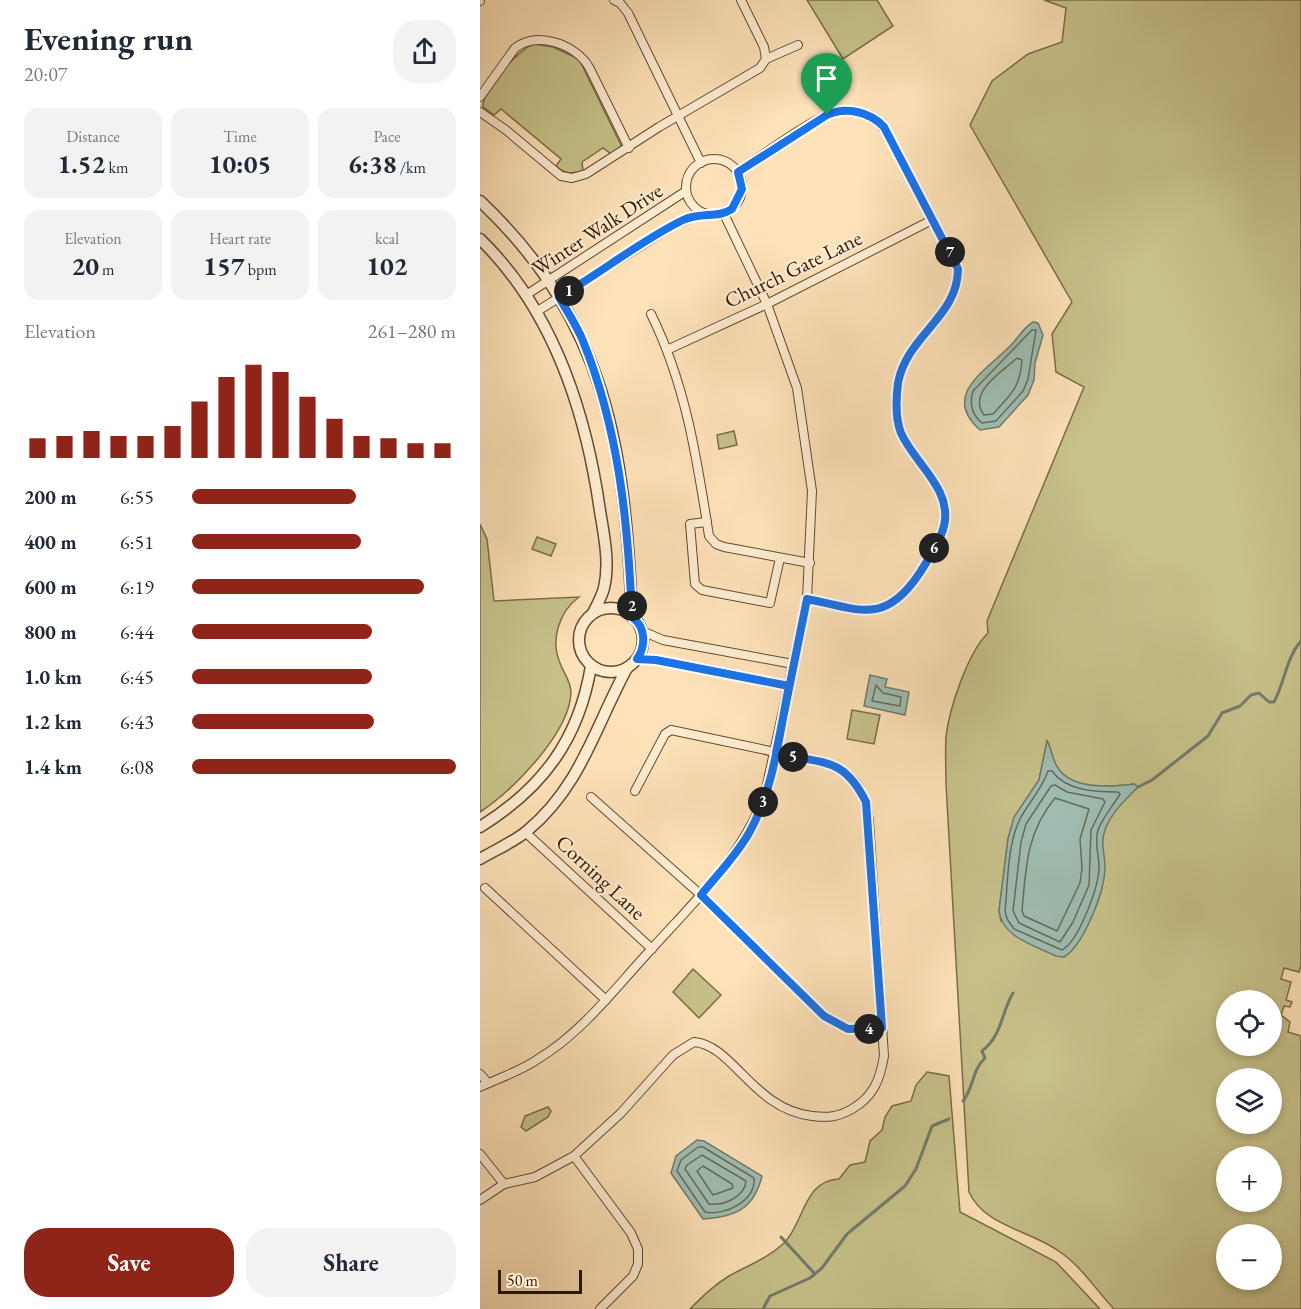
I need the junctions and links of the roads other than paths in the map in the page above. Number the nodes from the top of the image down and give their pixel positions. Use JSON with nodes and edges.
{"nodes":[{"id":1,"x":741,"y":0,"type":"edge"},
{"id":2,"x":620,"y":1,"type":"edge"},
{"id":3,"x":798,"y":45,"type":"dead end"},
{"id":4,"x":766,"y":59,"type":"junction"},
{"id":5,"x":480,"y":97,"type":"edge"},
{"id":6,"x":480,"y":112,"type":"edge"},
{"id":7,"x":679,"y":117,"type":"junction"},
{"id":8,"x":629,"y":148,"type":"junction"},
{"id":9,"x":701,"y":163,"type":"junction"},
{"id":10,"x":738,"y":172,"type":"junction"},
{"id":11,"x":686,"y":191,"type":"junction"},
{"id":12,"x":480,"y":201,"type":"edge"},
{"id":13,"x":703,"y":213,"type":"junction"},
{"id":14,"x":724,"y":214,"type":"junction"},
{"id":15,"x":932,"y":220,"type":"junction"},
{"id":16,"x":480,"y":239,"type":"edge"},
{"id":17,"x":549,"y":280,"type":"junction"},
{"id":18,"x":526,"y":295,"type":"junction"},
{"id":19,"x":559,"y":297,"type":"junction"},
{"id":20,"x":767,"y":304,"type":"junction"},
{"id":21,"x":536,"y":312,"type":"junction"},
{"id":22,"x":651,"y":314,"type":"dead end"},
{"id":23,"x":669,"y":349,"type":"junction"},
{"id":24,"x":707,"y":522,"type":"junction"},
{"id":25,"x":780,"y":558,"type":"junction"},
{"id":26,"x":810,"y":563,"type":"junction"},
{"id":27,"x":807,"y":599,"type":"junction"},
{"id":28,"x":593,"y":613,"type":"junction"},
{"id":29,"x":632,"y":617,"type":"junction"},
{"id":30,"x":642,"y":631,"type":"junction"},
{"id":31,"x":637,"y":659,"type":"junction"},
{"id":32,"x":793,"y":664,"type":"junction"},
{"id":33,"x":591,"y":666,"type":"junction"},
{"id":34,"x":627,"y":668,"type":"junction"},
{"id":35,"x":789,"y":686,"type":"junction"},
{"id":36,"x":776,"y":753,"type":"junction"},
{"id":37,"x":635,"y":791,"type":"dead end"},
{"id":38,"x":591,"y":798,"type":"dead end"},
{"id":39,"x":480,"y":827,"type":"edge"},
{"id":40,"x":525,"y":832,"type":"junction"},
{"id":41,"x":480,"y":859,"type":"edge"},
{"id":42,"x":485,"y":888,"type":"dead end"},
{"id":43,"x":701,"y":895,"type":"junction"},
{"id":44,"x":652,"y":949,"type":"junction"},
{"id":45,"x":606,"y":1000,"type":"junction"},
{"id":46,"x":882,"y":1028,"type":"junction"},
{"id":47,"x":480,"y":1074,"type":"edge"},
{"id":48,"x":484,"y":1085,"type":"edge"},
{"id":49,"x":480,"y":1155,"type":"edge"},
{"id":50,"x":574,"y":1156,"type":"junction"},
{"id":51,"x":504,"y":1184,"type":"junction"},
{"id":52,"x":480,"y":1200,"type":"edge"},
{"id":53,"x":600,"y":1309,"type":"edge"}],
"edges":[{"from":1,"to":4,"type":"street"},
{"from":2,"to":7,"type":"street"},
{"from":3,"to":4,"type":"street"},
{"from":4,"to":7,"type":"street"},
{"from":5,"to":8,"type":"street"},
{"from":6,"to":8,"type":"street"},
{"from":7,"to":8,"type":"street"},
{"from":7,"to":9,"type":"street"},
{"from":9,"to":10,"type":"street"},
{"from":9,"to":11,"type":"street"},
{"from":10,"to":14,"type":"street"},
{"from":10,"to":15,"type":"street"},
{"from":11,"to":13,"type":"street"},
{"from":11,"to":17,"type":"street","name":"Winter Walk Drive"},
{"from":12,"to":17,"type":"street"},
{"from":13,"to":14,"type":"street"},
{"from":13,"to":19,"type":"street","name":"Winter Walk Drive"},
{"from":14,"to":20,"type":"street"},
{"from":15,"to":20,"type":"street","name":"Church Gate Lane"},
{"from":15,"to":27,"type":"street"},
{"from":16,"to":18,"type":"street"},
{"from":17,"to":18,"type":"street","name":"Winter Walk Drive"},
{"from":17,"to":19,"type":"street"},
{"from":18,"to":21,"type":"street"},
{"from":19,"to":21,"type":"street","name":"Winter Walk Drive"},
{"from":19,"to":29,"type":"street"},
{"from":20,"to":23,"type":"street","name":"Church Gate Lane"},
{"from":20,"to":26,"type":"street"},
{"from":21,"to":28,"type":"street"},
{"from":22,"to":23,"type":"street"},
{"from":23,"to":24,"type":"street"},
{"from":24,"to":25,"type":"street"},
{"from":24,"to":25,"type":"street"},
{"from":25,"to":26,"type":"street"},
{"from":26,"to":27,"type":"street"},
{"from":27,"to":32,"type":"street"},
{"from":28,"to":29,"type":"street"},
{"from":28,"to":33,"type":"street"},
{"from":29,"to":30,"type":"street"},
{"from":30,"to":31,"type":"street"},
{"from":30,"to":32,"type":"street"},
{"from":31,"to":34,"type":"street"},
{"from":31,"to":35,"type":"street"},
{"from":32,"to":35,"type":"street"},
{"from":33,"to":34,"type":"street"},
{"from":33,"to":39,"type":"street"},
{"from":34,"to":40,"type":"street"},
{"from":35,"to":36,"type":"street"},
{"from":36,"to":37,"type":"street"},
{"from":36,"to":43,"type":"street"},
{"from":36,"to":46,"type":"street"},
{"from":38,"to":43,"type":"street"},
{"from":40,"to":41,"type":"street"},
{"from":40,"to":44,"type":"street","name":"Corning Lane"},
{"from":42,"to":45,"type":"street"},
{"from":43,"to":44,"type":"street"},
{"from":43,"to":46,"type":"street"},
{"from":44,"to":45,"type":"street"},
{"from":45,"to":48,"type":"street"},
{"from":46,"to":50,"type":"street"},
{"from":47,"to":48,"type":"street"},
{"from":49,"to":51,"type":"street"},
{"from":50,"to":51,"type":"street"},
{"from":50,"to":53,"type":"street"},
{"from":51,"to":52,"type":"street"}]}
